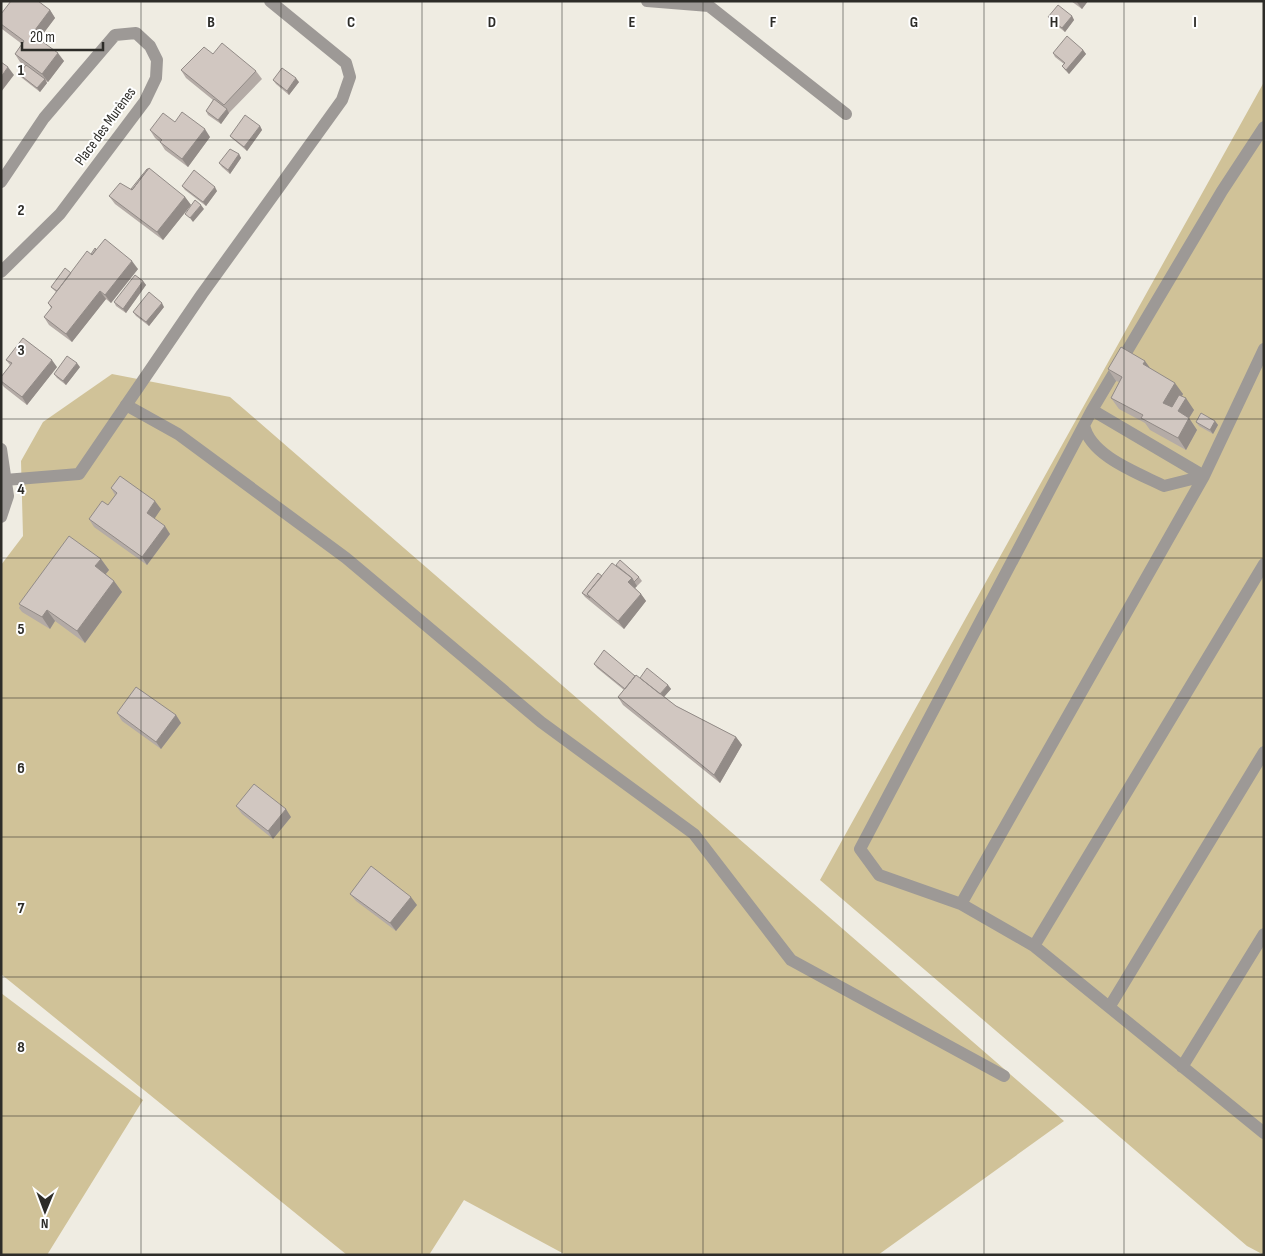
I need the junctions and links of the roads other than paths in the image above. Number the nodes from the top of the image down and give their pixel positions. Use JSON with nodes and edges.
{"nodes":[{"id":1,"x":270,"y":1,"type":"edge"},
{"id":2,"x":646,"y":1,"type":"edge"},
{"id":3,"x":846,"y":114,"type":"dead end"},
{"id":4,"x":1264,"y":127,"type":"edge"},
{"id":5,"x":1,"y":182,"type":"edge"},
{"id":6,"x":1,"y":272,"type":"edge"},
{"id":7,"x":1264,"y":349,"type":"edge"},
{"id":8,"x":126,"y":405,"type":"junction"},
{"id":9,"x":1092,"y":410,"type":"junction"},
{"id":10,"x":1084,"y":425,"type":"junction"},
{"id":11,"x":1,"y":449,"type":"edge"},
{"id":12,"x":1204,"y":476,"type":"junction"},
{"id":13,"x":6,"y":480,"type":"junction"},
{"id":14,"x":1,"y":517,"type":"edge"},
{"id":15,"x":1264,"y":564,"type":"edge"},
{"id":16,"x":1264,"y":752,"type":"edge"},
{"id":17,"x":961,"y":904,"type":"junction"},
{"id":18,"x":1264,"y":934,"type":"edge"},
{"id":19,"x":1034,"y":946,"type":"junction"},
{"id":20,"x":1110,"y":1006,"type":"junction"},
{"id":21,"x":1182,"y":1067,"type":"junction"},
{"id":22,"x":1004,"y":1076,"type":"dead end"},
{"id":23,"x":1264,"y":1133,"type":"edge"}],
"edges":[{"from":1,"to":8,"type":"street"},
{"from":2,"to":3,"type":"street"},
{"from":4,"to":9,"type":"street"},
{"from":5,"to":6,"type":"street","name":"Place des Murènes"},
{"from":7,"to":12,"type":"street"},
{"from":8,"to":13,"type":"street"},
{"from":8,"to":22,"type":"street"},
{"from":9,"to":10,"type":"street"},
{"from":9,"to":12,"type":"street"},
{"from":10,"to":12,"type":"street"},
{"from":10,"to":17,"type":"street"},
{"from":11,"to":13,"type":"street"},
{"from":12,"to":17,"type":"street"},
{"from":13,"to":14,"type":"street"},
{"from":15,"to":19,"type":"street"},
{"from":16,"to":20,"type":"street"},
{"from":17,"to":19,"type":"street"},
{"from":18,"to":21,"type":"street"},
{"from":19,"to":20,"type":"street"},
{"from":20,"to":21,"type":"street"},
{"from":21,"to":23,"type":"street"}]}
